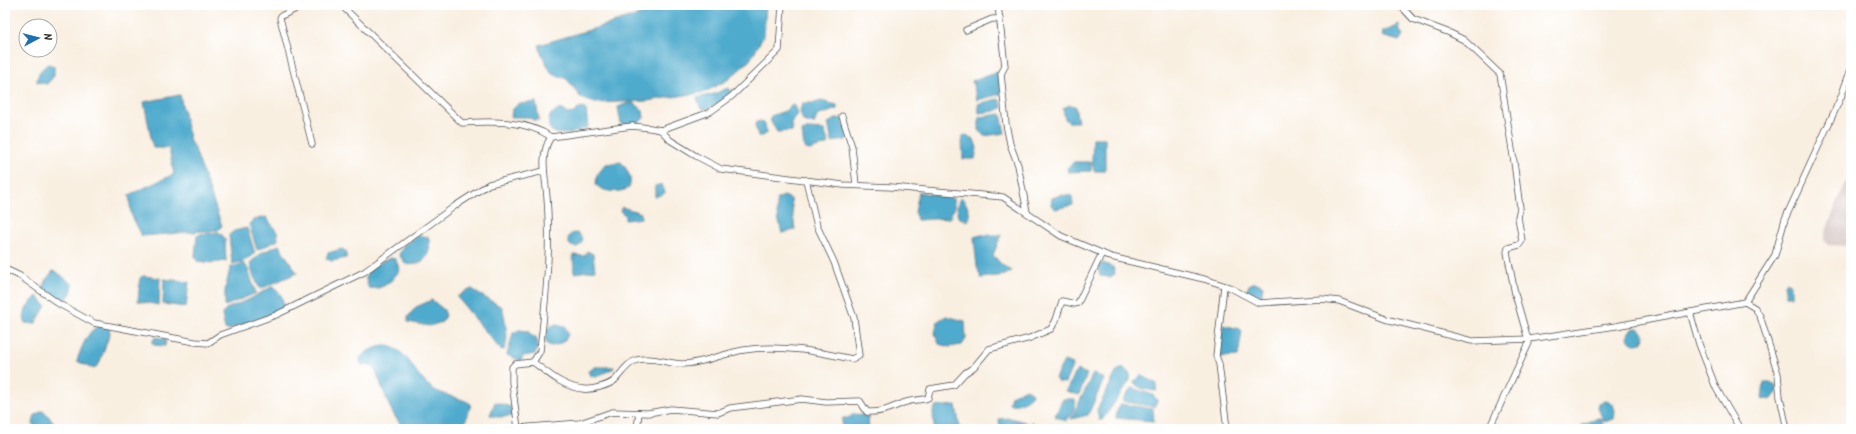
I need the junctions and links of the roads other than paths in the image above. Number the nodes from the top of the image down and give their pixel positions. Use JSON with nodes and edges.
{"nodes":[{"id":1,"x":304,"y":5,"type":"edge"},
{"id":2,"x":341,"y":5,"type":"edge"},
{"id":3,"x":782,"y":5,"type":"edge"},
{"id":4,"x":998,"y":5,"type":"edge"},
{"id":5,"x":1400,"y":5,"type":"edge"},
{"id":6,"x":1000,"y":19,"type":"junction"},
{"id":7,"x":966,"y":30,"type":"dead end"},
{"id":8,"x":1851,"y":69,"type":"edge"},
{"id":9,"x":842,"y":116,"type":"dead end"},
{"id":10,"x":661,"y":130,"type":"junction"},
{"id":11,"x":551,"y":137,"type":"junction"},
{"id":12,"x":312,"y":144,"type":"dead end"},
{"id":13,"x":544,"y":171,"type":"junction"},
{"id":14,"x":806,"y":180,"type":"junction"},
{"id":15,"x":856,"y":185,"type":"junction"},
{"id":16,"x":1027,"y":212,"type":"junction"},
{"id":17,"x":1102,"y":253,"type":"junction"},
{"id":18,"x":5,"y":269,"type":"edge"},
{"id":19,"x":1224,"y":286,"type":"junction"},
{"id":20,"x":1745,"y":302,"type":"junction"},
{"id":21,"x":1690,"y":312,"type":"junction"},
{"id":22,"x":1529,"y":339,"type":"junction"},
{"id":23,"x":533,"y":362,"type":"junction"},
{"id":24,"x":639,"y":413,"type":"junction"},
{"id":25,"x":518,"y":428,"type":"edge"},
{"id":26,"x":637,"y":429,"type":"edge"},
{"id":27,"x":1227,"y":429,"type":"edge"},
{"id":28,"x":1489,"y":429,"type":"edge"},
{"id":29,"x":1740,"y":429,"type":"edge"},
{"id":30,"x":1787,"y":429,"type":"edge"}],
"edges":[{"from":1,"to":12,"type":"street"},
{"from":2,"to":11,"type":"street"},
{"from":3,"to":10,"type":"street"},
{"from":4,"to":6,"type":"street"},
{"from":5,"to":22,"type":"street"},
{"from":6,"to":7,"type":"street"},
{"from":6,"to":16,"type":"street"},
{"from":8,"to":20,"type":"street"},
{"from":9,"to":15,"type":"street"},
{"from":10,"to":11,"type":"street"},
{"from":10,"to":14,"type":"street"},
{"from":11,"to":13,"type":"street"},
{"from":13,"to":18,"type":"street"},
{"from":13,"to":23,"type":"street"},
{"from":14,"to":15,"type":"street"},
{"from":14,"to":23,"type":"street"},
{"from":15,"to":16,"type":"street"},
{"from":16,"to":17,"type":"street"},
{"from":17,"to":19,"type":"street"},
{"from":17,"to":24,"type":"street"},
{"from":19,"to":22,"type":"street"},
{"from":19,"to":27,"type":"street"},
{"from":20,"to":21,"type":"street"},
{"from":20,"to":30,"type":"street"},
{"from":21,"to":22,"type":"street"},
{"from":21,"to":29,"type":"street"},
{"from":22,"to":28,"type":"street"},
{"from":23,"to":25,"type":"street"},
{"from":24,"to":25,"type":"street"},
{"from":24,"to":26,"type":"street"}]}
